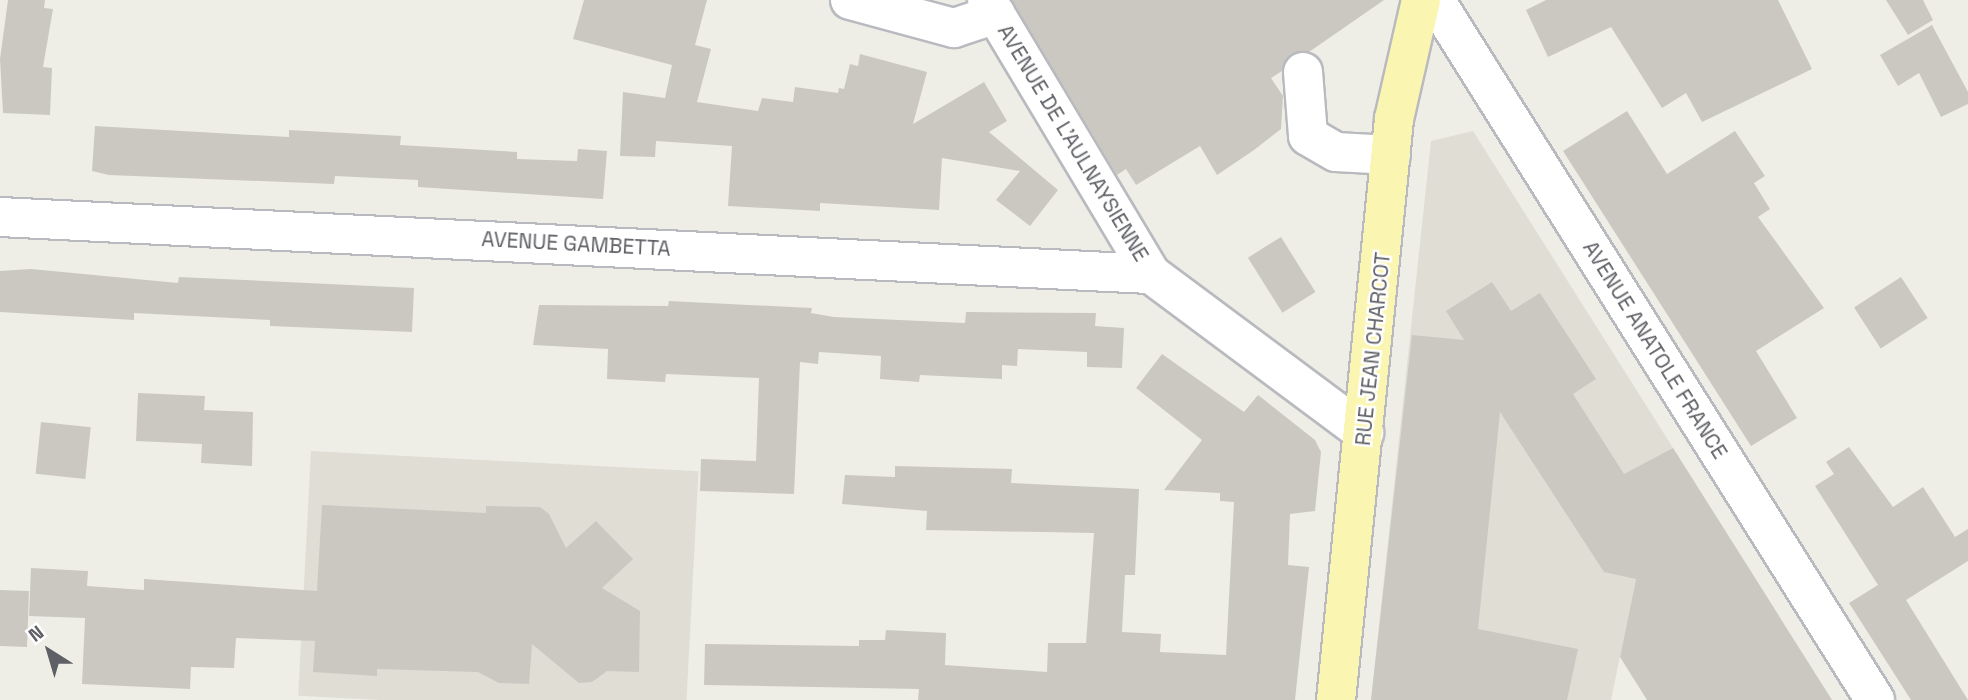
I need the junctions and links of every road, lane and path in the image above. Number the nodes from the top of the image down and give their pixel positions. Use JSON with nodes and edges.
{"nodes":[{"id":1,"x":850,"y":0,"type":"edge"},
{"id":2,"x":1420,"y":0,"type":"edge"},
{"id":3,"x":1435,"y":0,"type":"edge"},
{"id":4,"x":991,"y":7,"type":"edge"},
{"id":5,"x":1303,"y":72,"type":"dead end"},
{"id":6,"x":1391,"y":155,"type":"junction"},
{"id":7,"x":0,"y":217,"type":"edge"},
{"id":8,"x":1152,"y":274,"type":"junction"},
{"id":9,"x":1364,"y":433,"type":"junction"},
{"id":10,"x":1336,"y":700,"type":"edge"},
{"id":11,"x":1875,"y":700,"type":"edge"}],
"edges":[{"from":1,"to":4,"type":"street"},
{"from":2,"to":6,"type":"main road","name":"RUE JEAN CHARCOT"},
{"from":3,"to":11,"type":"street","name":"AVENUE ANATOLE FRANCE"},
{"from":4,"to":8,"type":"street","name":"AVENUE DE L'AULNAYSIENNE"},
{"from":5,"to":6,"type":"street"},
{"from":6,"to":9,"type":"main road","name":"RUE JEAN CHARCOT"},
{"from":7,"to":8,"type":"street","name":"AVENUE GAMBETTA"},
{"from":8,"to":9,"type":"street","name":"AVENUE DE L'AULNAYSIENNE"},
{"from":9,"to":10,"type":"main road","name":"RUE JEAN CHARCOT"}]}
